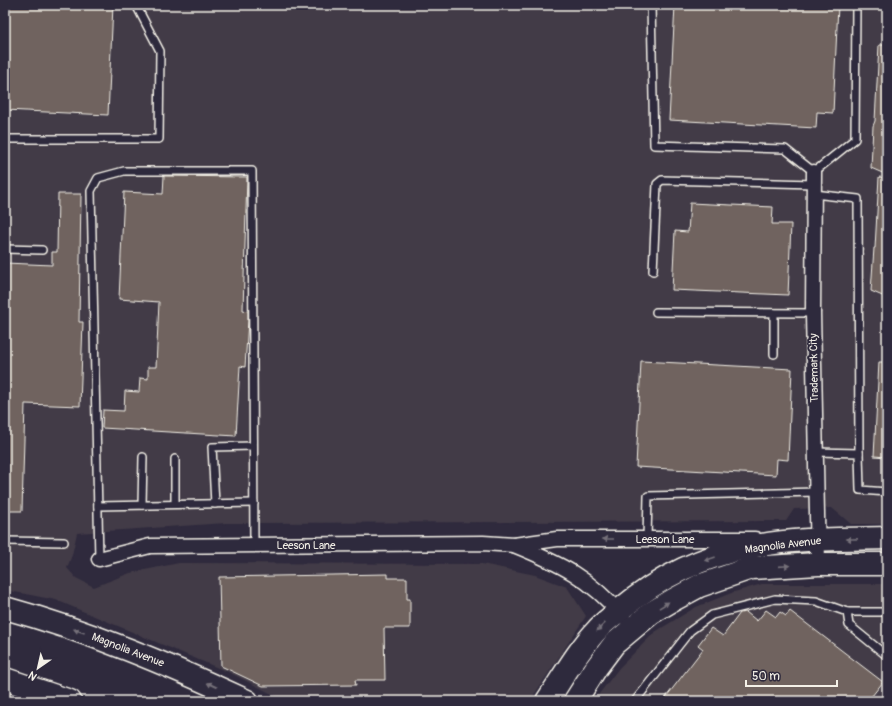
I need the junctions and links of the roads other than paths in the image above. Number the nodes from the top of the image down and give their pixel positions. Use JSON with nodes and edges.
{"nodes":[{"id":1,"x":136,"y":5,"type":"edge"},
{"id":2,"x":652,"y":5,"type":"edge"},
{"id":3,"x":856,"y":5,"type":"edge"},
{"id":4,"x":5,"y":139,"type":"edge"},
{"id":5,"x":814,"y":183,"type":"junction"},
{"id":6,"x":5,"y":249,"type":"edge"},
{"id":7,"x":42,"y":250,"type":"dead end"},
{"id":8,"x":653,"y":271,"type":"dead end"},
{"id":9,"x":656,"y":312,"type":"dead end"},
{"id":10,"x":774,"y":313,"type":"junction"},
{"id":11,"x":813,"y":313,"type":"junction"},
{"id":12,"x":774,"y":354,"type":"dead end"},
{"id":13,"x":254,"y":446,"type":"junction"},
{"id":14,"x":816,"y":452,"type":"junction"},
{"id":15,"x":859,"y":453,"type":"junction"},
{"id":16,"x":143,"y":457,"type":"dead end"},
{"id":17,"x":175,"y":459,"type":"dead end"},
{"id":18,"x":816,"y":492,"type":"junction"},
{"id":19,"x":887,"y":492,"type":"edge"},
{"id":20,"x":254,"y":503,"type":"junction"},
{"id":21,"x":174,"y":504,"type":"junction"},
{"id":22,"x":215,"y":504,"type":"junction"},
{"id":23,"x":142,"y":505,"type":"junction"},
{"id":24,"x":98,"y":506,"type":"junction"},
{"id":25,"x":887,"y":538,"type":"edge"},
{"id":26,"x":647,"y":539,"type":"junction"},
{"id":27,"x":817,"y":539,"type":"junction"},
{"id":28,"x":5,"y":541,"type":"edge"},
{"id":29,"x":64,"y":542,"type":"dead end"},
{"id":30,"x":254,"y":545,"type":"junction"},
{"id":31,"x":514,"y":545,"type":"junction"},
{"id":32,"x":99,"y":559,"type":"joint"},
{"id":33,"x":818,"y":564,"type":"junction"},
{"id":34,"x":887,"y":564,"type":"edge"},
{"id":35,"x":5,"y":608,"type":"edge"},
{"id":36,"x":618,"y":612,"type":"junction"},
{"id":37,"x":847,"y":612,"type":"junction"},
{"id":38,"x":887,"y":612,"type":"edge"},
{"id":39,"x":633,"y":629,"type":"junction"},
{"id":40,"x":887,"y":656,"type":"edge"},
{"id":41,"x":5,"y":679,"type":"edge"},
{"id":42,"x":70,"y":701,"type":"edge"},
{"id":43,"x":247,"y":701,"type":"edge"},
{"id":44,"x":547,"y":701,"type":"edge"},
{"id":45,"x":575,"y":701,"type":"edge"},
{"id":46,"x":635,"y":701,"type":"edge"}],
"edges":[{"from":1,"to":4,"type":"lane"},
{"from":2,"to":5,"type":"lane"},
{"from":3,"to":5,"type":"lane"},
{"from":5,"to":8,"type":"lane"},
{"from":5,"to":11,"type":"street","name":"Trademark City"},
{"from":5,"to":15,"type":"lane"},
{"from":6,"to":7,"type":"lane"},
{"from":9,"to":10,"type":"lane"},
{"from":10,"to":11,"type":"lane"},
{"from":10,"to":12,"type":"lane"},
{"from":11,"to":14,"type":"street","name":"Trademark City"},
{"from":13,"to":20,"type":"lane"},
{"from":13,"to":22,"type":"lane"},
{"from":13,"to":24,"type":"lane"},
{"from":14,"to":15,"type":"lane"},
{"from":14,"to":18,"type":"street","name":"Trademark City"},
{"from":15,"to":19,"type":"lane"},
{"from":16,"to":23,"type":"lane"},
{"from":17,"to":21,"type":"lane"},
{"from":18,"to":26,"type":"lane"},
{"from":18,"to":27,"type":"street","name":"Trademark City"},
{"from":20,"to":22,"type":"lane"},
{"from":20,"to":30,"type":"lane"},
{"from":21,"to":22,"type":"lane"},
{"from":21,"to":23,"type":"lane"},
{"from":23,"to":24,"type":"lane"},
{"from":24,"to":32,"type":"lane"},
{"from":25,"to":27,"type":"main road","name":"Magnolia Avenue","one_way":true},
{"from":26,"to":27,"type":"street","name":"Leeson Lane"},
{"from":26,"to":31,"type":"street","name":"Leeson Lane","one_way":true},
{"from":27,"to":33,"type":"street","name":"Trademark City"},
{"from":27,"to":36,"type":"main road","name":"Magnolia Avenue","one_way":true},
{"from":28,"to":29,"type":"lane"},
{"from":30,"to":31,"type":"street","name":"Leeson Lane"},
{"from":30,"to":32,"type":"street","name":"Leeson Lane"},
{"from":31,"to":36,"type":"street","name":"Leeson Lane"},
{"from":33,"to":34,"type":"main road","name":"Magnolia Avenue"},
{"from":39,"to":33,"type":"main road","name":"Magnolia Avenue","one_way":true},
{"from":43,"to":35,"type":"main road","name":"Magnolia Avenue","one_way":true},
{"from":36,"to":39,"type":"street","name":"Leeson Lane"},
{"from":36,"to":44,"type":"main road","name":"Magnolia Avenue","one_way":true},
{"from":37,"to":38,"type":"lane"},
{"from":37,"to":40,"type":"lane"},
{"from":37,"to":46,"type":"lane"},
{"from":39,"to":45,"type":"main road","name":"Magnolia Avenue"},
{"from":41,"to":42,"type":"main road"}]}
